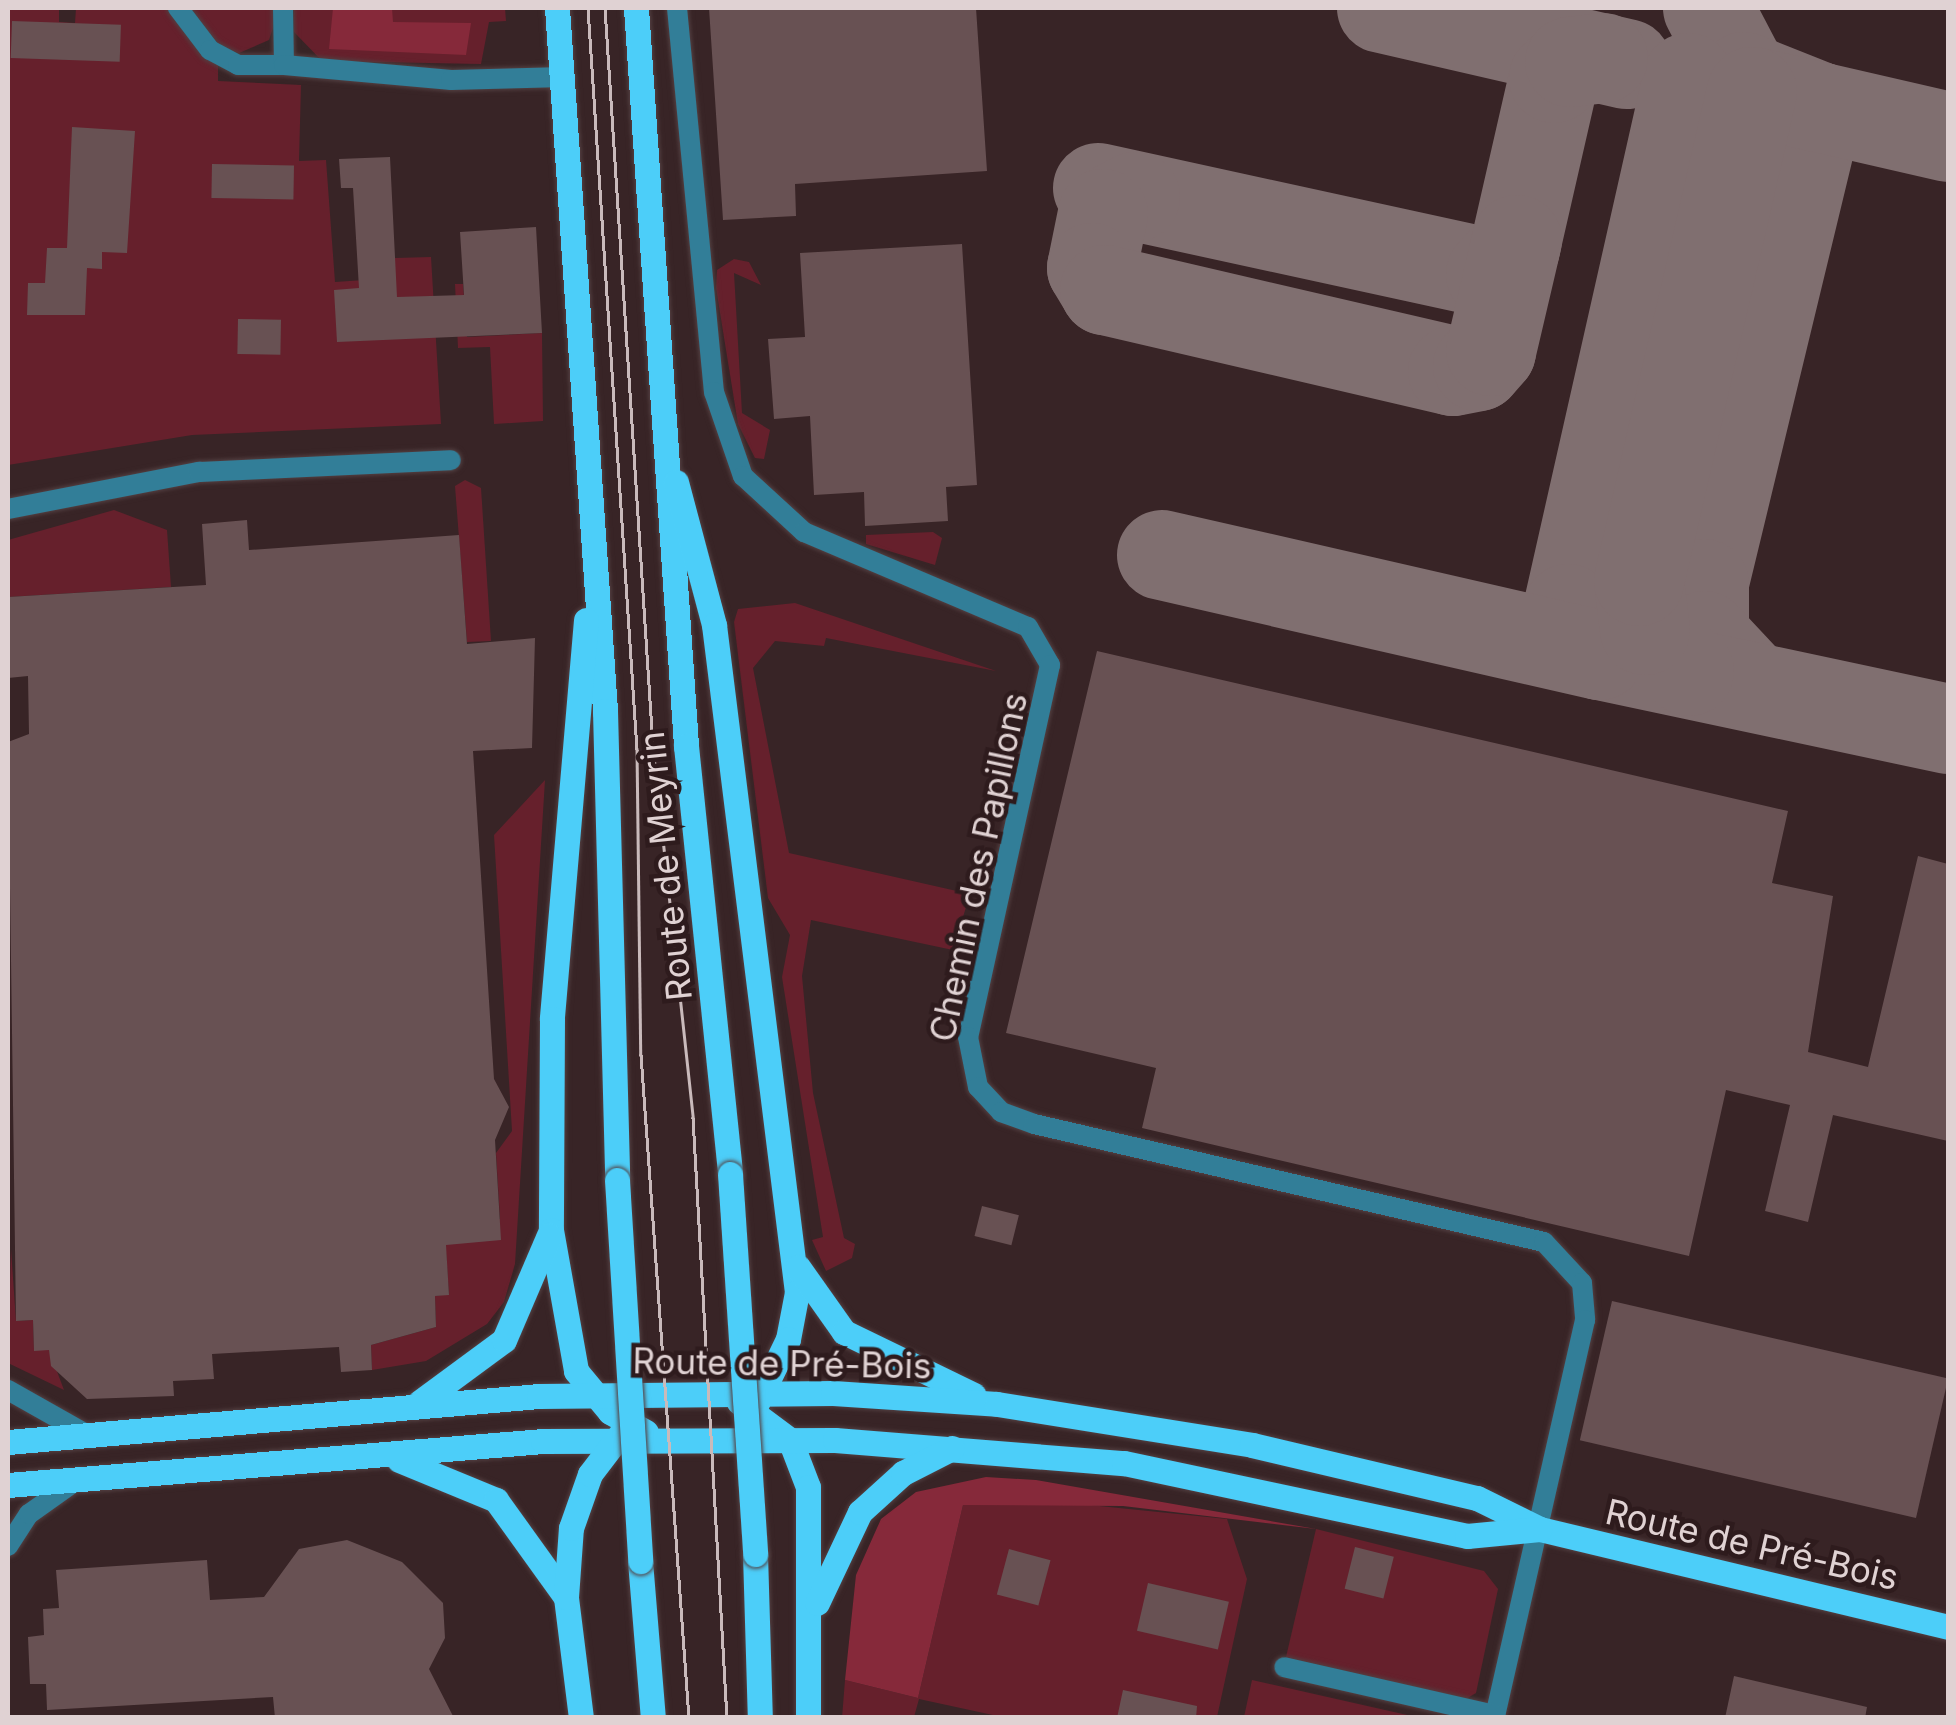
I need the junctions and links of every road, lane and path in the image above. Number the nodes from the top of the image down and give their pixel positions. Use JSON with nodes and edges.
{"nodes":[{"id":1,"x":178,"y":8,"type":"edge"},
{"id":2,"x":283,"y":8,"type":"edge"},
{"id":3,"x":557,"y":8,"type":"edge"},
{"id":4,"x":636,"y":8,"type":"edge"},
{"id":5,"x":677,"y":8,"type":"edge"},
{"id":6,"x":284,"y":65,"type":"junction"},
{"id":7,"x":564,"y":76,"type":"junction"},
{"id":8,"x":664,"y":444,"type":"junction"},
{"id":9,"x":451,"y":460,"type":"dead end"},
{"id":10,"x":8,"y":509,"type":"edge"},
{"id":11,"x":592,"y":526,"type":"junction"},
{"id":12,"x":551,"y":1230,"type":"junction"},
{"id":13,"x":794,"y":1258,"type":"junction"},
{"id":14,"x":8,"y":1390,"type":"edge"},
{"id":15,"x":701,"y":1394,"type":"junction"},
{"id":16,"x":592,"y":1396,"type":"junction"},
{"id":17,"x":759,"y":1401,"type":"junction"},
{"id":18,"x":416,"y":1404,"type":"junction"},
{"id":19,"x":996,"y":1404,"type":"junction"},
{"id":20,"x":621,"y":1433,"type":"junction"},
{"id":21,"x":88,"y":1435,"type":"junction"},
{"id":22,"x":682,"y":1439,"type":"junction"},
{"id":23,"x":790,"y":1440,"type":"junction"},
{"id":24,"x":8,"y":1442,"type":"edge"},
{"id":25,"x":958,"y":1445,"type":"junction"},
{"id":26,"x":374,"y":1454,"type":"junction"},
{"id":27,"x":76,"y":1480,"type":"junction"},
{"id":28,"x":8,"y":1486,"type":"edge"},
{"id":29,"x":1540,"y":1530,"type":"junction"},
{"id":30,"x":8,"y":1546,"type":"edge"},
{"id":31,"x":566,"y":1597,"type":"junction"},
{"id":32,"x":812,"y":1617,"type":"junction"},
{"id":33,"x":1948,"y":1627,"type":"edge"},
{"id":34,"x":1284,"y":1667,"type":"dead end"},
{"id":35,"x":581,"y":1718,"type":"edge"},
{"id":36,"x":653,"y":1718,"type":"edge"},
{"id":37,"x":760,"y":1718,"type":"edge"},
{"id":38,"x":808,"y":1718,"type":"edge"}],
"edges":[{"from":1,"to":6,"type":"street"},
{"from":2,"to":6,"type":"street"},
{"from":3,"to":7,"type":"main road","name":"Route de Meyrin"},
{"from":4,"to":8,"type":"main road","name":"Route de Meyrin"},
{"from":5,"to":29,"type":"street","name":"Chemin des Papillons"},
{"from":6,"to":7,"type":"street"},
{"from":7,"to":11,"type":"main road","name":"Route de Meyrin"},
{"from":8,"to":13,"type":"main road"},
{"from":8,"to":37,"type":"main road","name":"Route de Meyrin","bridge":true},
{"from":9,"to":10,"type":"street"},
{"from":11,"to":12,"type":"main road"},
{"from":11,"to":36,"type":"main road","name":"Route de Meyrin","bridge":true},
{"from":12,"to":16,"type":"main road"},
{"from":12,"to":18,"type":"main road"},
{"from":13,"to":17,"type":"main road"},
{"from":13,"to":19,"type":"main road"},
{"from":14,"to":21,"type":"street"},
{"from":15,"to":16,"type":"main road","name":"Route de Pré-Bois"},
{"from":15,"to":17,"type":"main road","name":"Route de Pré-Bois"},
{"from":15,"to":20,"type":"main road"},
{"from":16,"to":18,"type":"main road","name":"Route de Pré-Bois"},
{"from":16,"to":20,"type":"main road"},
{"from":17,"to":19,"type":"main road","name":"Route de Pré-Bois"},
{"from":17,"to":22,"type":"main road"},
{"from":17,"to":23,"type":"main road"},
{"from":18,"to":21,"type":"main road","name":"Route de Pré-Bois"},
{"from":19,"to":29,"type":"main road","name":"Route de Pré-Bois"},
{"from":20,"to":22,"type":"main road","name":"Route de Pré-Bois"},
{"from":20,"to":26,"type":"main road"},
{"from":20,"to":31,"type":"main road"},
{"from":21,"to":24,"type":"main road","name":"Route de Pré-Bois"},
{"from":22,"to":23,"type":"main road","name":"Route de Pré-Bois"},
{"from":23,"to":25,"type":"main road","name":"Route de Pré-Bois"},
{"from":23,"to":32,"type":"main road"},
{"from":25,"to":29,"type":"main road","name":"Route de Pré-Bois"},
{"from":25,"to":32,"type":"main road"},
{"from":26,"to":27,"type":"main road"},
{"from":26,"to":31,"type":"main road"},
{"from":27,"to":28,"type":"main road"},
{"from":27,"to":30,"type":"street"},
{"from":29,"to":33,"type":"main road","name":"Route de Pré-Bois"},
{"from":29,"to":34,"type":"street","name":"Chemin des Papillons"},
{"from":31,"to":35,"type":"main road"},
{"from":32,"to":38,"type":"main road"}]}
